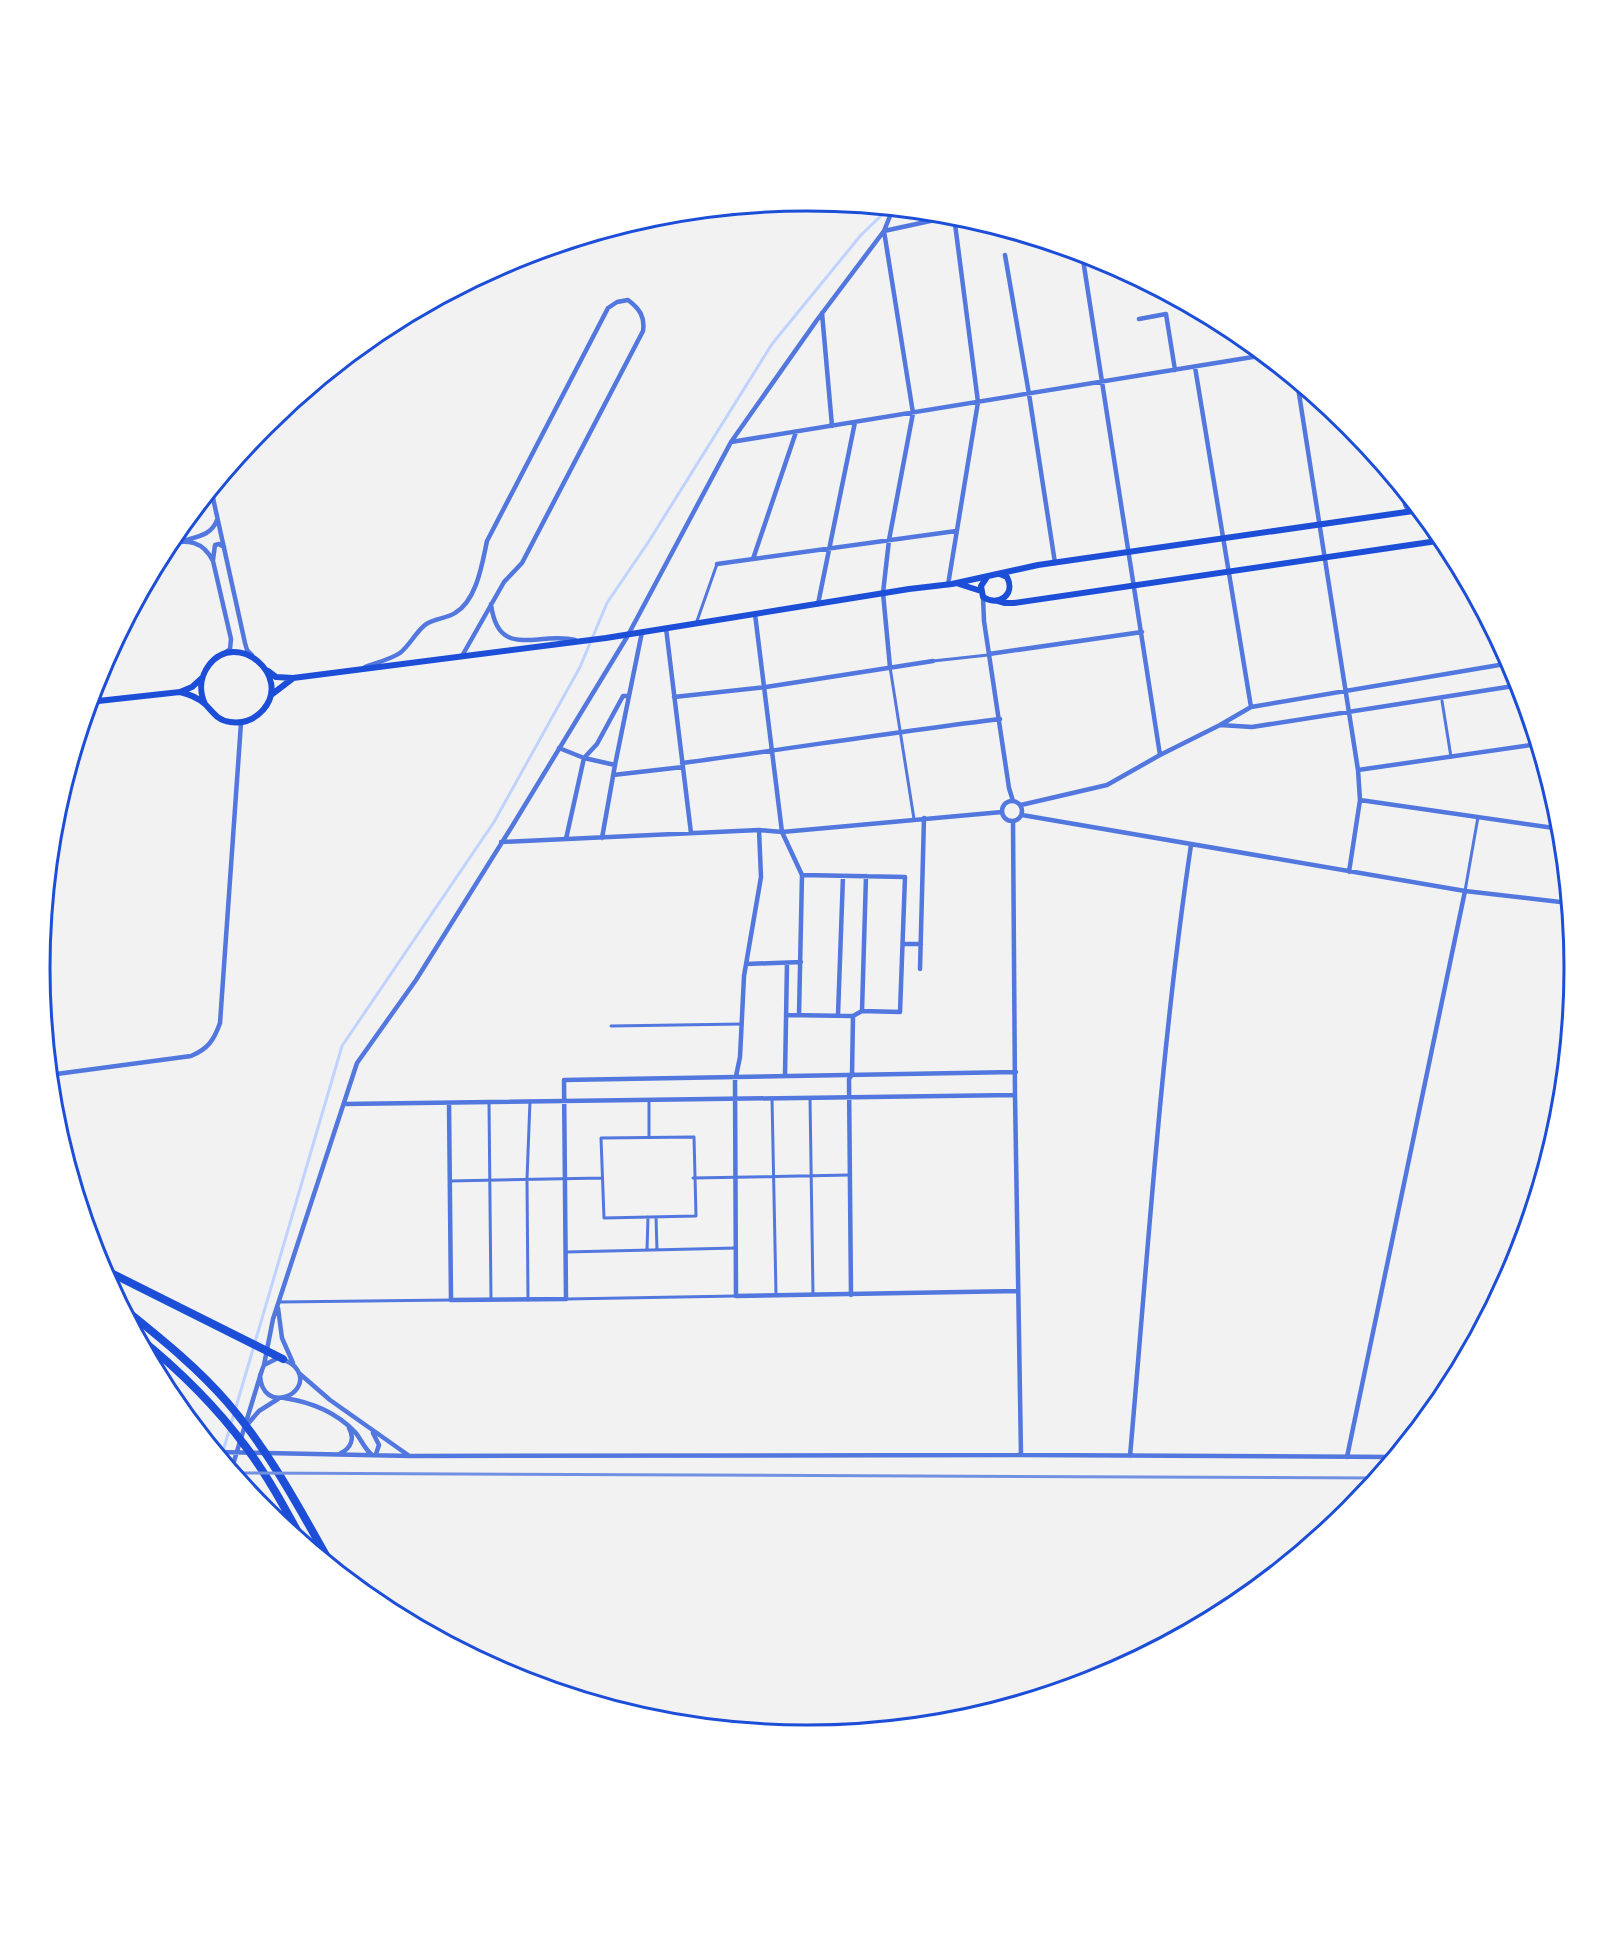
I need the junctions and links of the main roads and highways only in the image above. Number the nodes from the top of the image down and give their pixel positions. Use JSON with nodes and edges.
{"nodes":[{"id":1,"x":1411,"y":511,"type":"edge"},
{"id":2,"x":1433,"y":542,"type":"edge"},
{"id":3,"x":993,"y":574,"type":"junction"},
{"id":4,"x":950,"y":585,"type":"junction"},
{"id":5,"x":982,"y":594,"type":"junction"},
{"id":6,"x":998,"y":601,"type":"junction"},
{"id":7,"x":268,"y":671,"type":"junction"},
{"id":8,"x":202,"y":677,"type":"junction"},
{"id":9,"x":293,"y":678,"type":"junction"},
{"id":10,"x":180,"y":692,"type":"junction"},
{"id":11,"x":271,"y":695,"type":"junction"},
{"id":12,"x":99,"y":701,"type":"edge"},
{"id":13,"x":205,"y":704,"type":"junction"},
{"id":14,"x":115,"y":1275,"type":"edge"},
{"id":15,"x":136,"y":1319,"type":"edge"},
{"id":16,"x":152,"y":1349,"type":"edge"},
{"id":17,"x":284,"y":1359,"type":"road end"},
{"id":18,"x":293,"y":1524,"type":"edge"},
{"id":19,"x":322,"y":1549,"type":"edge"}],
"edges":[{"from":1,"to":3,"type":"main road"},
{"from":2,"to":6,"type":"main road"},
{"from":3,"to":4,"type":"main road"},
{"from":3,"to":5,"type":"main road"},
{"from":3,"to":6,"type":"main road"},
{"from":4,"to":5,"type":"main road"},
{"from":4,"to":9,"type":"main road"},
{"from":5,"to":6,"type":"main road"},
{"from":7,"to":8,"type":"main road"},
{"from":7,"to":9,"type":"main road"},
{"from":7,"to":11,"type":"main road"},
{"from":8,"to":10,"type":"main road"},
{"from":8,"to":13,"type":"main road"},
{"from":9,"to":11,"type":"main road"},
{"from":10,"to":12,"type":"main road"},
{"from":10,"to":13,"type":"main road"},
{"from":11,"to":13,"type":"main road"},
{"from":14,"to":17,"type":"highway"},
{"from":15,"to":19,"type":"highway"},
{"from":16,"to":18,"type":"highway"}]}
